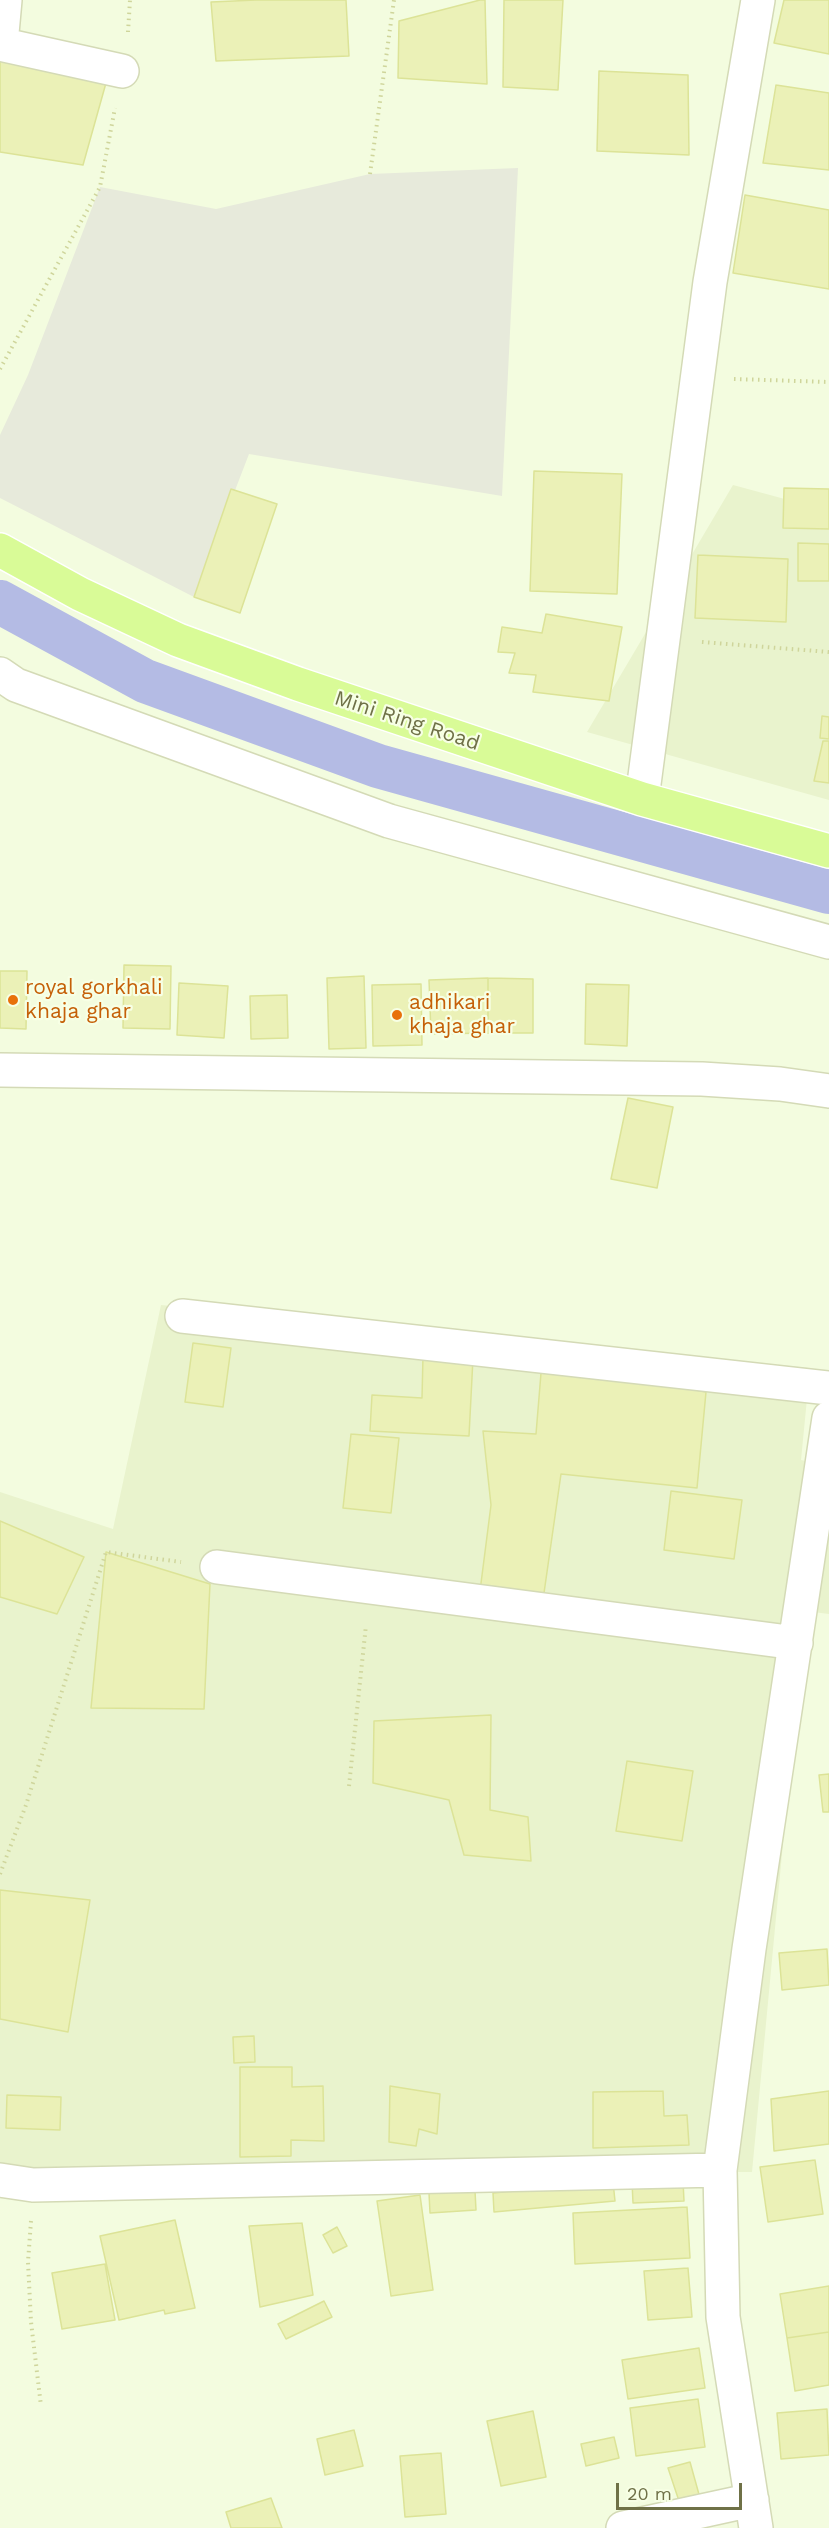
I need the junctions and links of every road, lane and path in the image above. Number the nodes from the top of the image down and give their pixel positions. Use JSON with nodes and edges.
{"nodes":[{"id":1,"x":5,"y":0,"type":"edge"},
{"id":2,"x":130,"y":0,"type":"edge"},
{"id":3,"x":394,"y":0,"type":"edge"},
{"id":4,"x":758,"y":0,"type":"edge"},
{"id":5,"x":1,"y":44,"type":"edge"},
{"id":6,"x":122,"y":71,"type":"junction"},
{"id":7,"x":370,"y":174,"type":"dead end"},
{"id":8,"x":0,"y":369,"type":"edge"},
{"id":9,"x":697,"y":378,"type":"junction"},
{"id":10,"x":829,"y":382,"type":"edge"},
{"id":11,"x":0,"y":550,"type":"edge"},
{"id":12,"x":663,"y":639,"type":"junction"},
{"id":13,"x":829,"y":652,"type":"edge"},
{"id":14,"x":0,"y":674,"type":"edge"},
{"id":15,"x":642,"y":799,"type":"junction"},
{"id":16,"x":829,"y":851,"type":"edge"},
{"id":17,"x":829,"y":942,"type":"edge"},
{"id":18,"x":0,"y":1070,"type":"edge"},
{"id":19,"x":829,"y":1090,"type":"edge"},
{"id":20,"x":182,"y":1316,"type":"dead end"},
{"id":21,"x":829,"y":1388,"type":"edge"},
{"id":22,"x":829,"y":1418,"type":"edge"},
{"id":23,"x":218,"y":1567,"type":"joint"},
{"id":24,"x":369,"y":1589,"type":"junction"},
{"id":25,"x":796,"y":1643,"type":"junction"},
{"id":26,"x":349,"y":1785,"type":"dead end"},
{"id":27,"x":0,"y":1874,"type":"edge"},
{"id":28,"x":720,"y":2169,"type":"junction"},
{"id":29,"x":0,"y":2180,"type":"edge"},
{"id":30,"x":33,"y":2185,"type":"junction"},
{"id":31,"x":41,"y":2406,"type":"dead end"},
{"id":32,"x":754,"y":2514,"type":"edge"},
{"id":33,"x":623,"y":2528,"type":"edge"}],
"edges":[{"from":1,"to":5,"type":"street"},
{"from":2,"to":6,"type":"path"},
{"from":3,"to":7,"type":"path"},
{"from":4,"to":9,"type":"street"},
{"from":5,"to":6,"type":"street"},
{"from":6,"to":8,"type":"path"},
{"from":9,"to":10,"type":"path"},
{"from":9,"to":12,"type":"street"},
{"from":11,"to":15,"type":"main road","name":"Mini Ring Road"},
{"from":12,"to":13,"type":"path"},
{"from":12,"to":15,"type":"street"},
{"from":14,"to":17,"type":"street"},
{"from":15,"to":16,"type":"main road","name":"Mini Ring Road"},
{"from":18,"to":19,"type":"street"},
{"from":20,"to":21,"type":"street"},
{"from":22,"to":25,"type":"street"},
{"from":23,"to":24,"type":"street"},
{"from":23,"to":27,"type":"path"},
{"from":24,"to":25,"type":"street"},
{"from":24,"to":26,"type":"path"},
{"from":25,"to":28,"type":"street"},
{"from":28,"to":30,"type":"street"},
{"from":28,"to":32,"type":"street"},
{"from":29,"to":30,"type":"street"},
{"from":30,"to":31,"type":"path"},
{"from":32,"to":33,"type":"street"}]}
